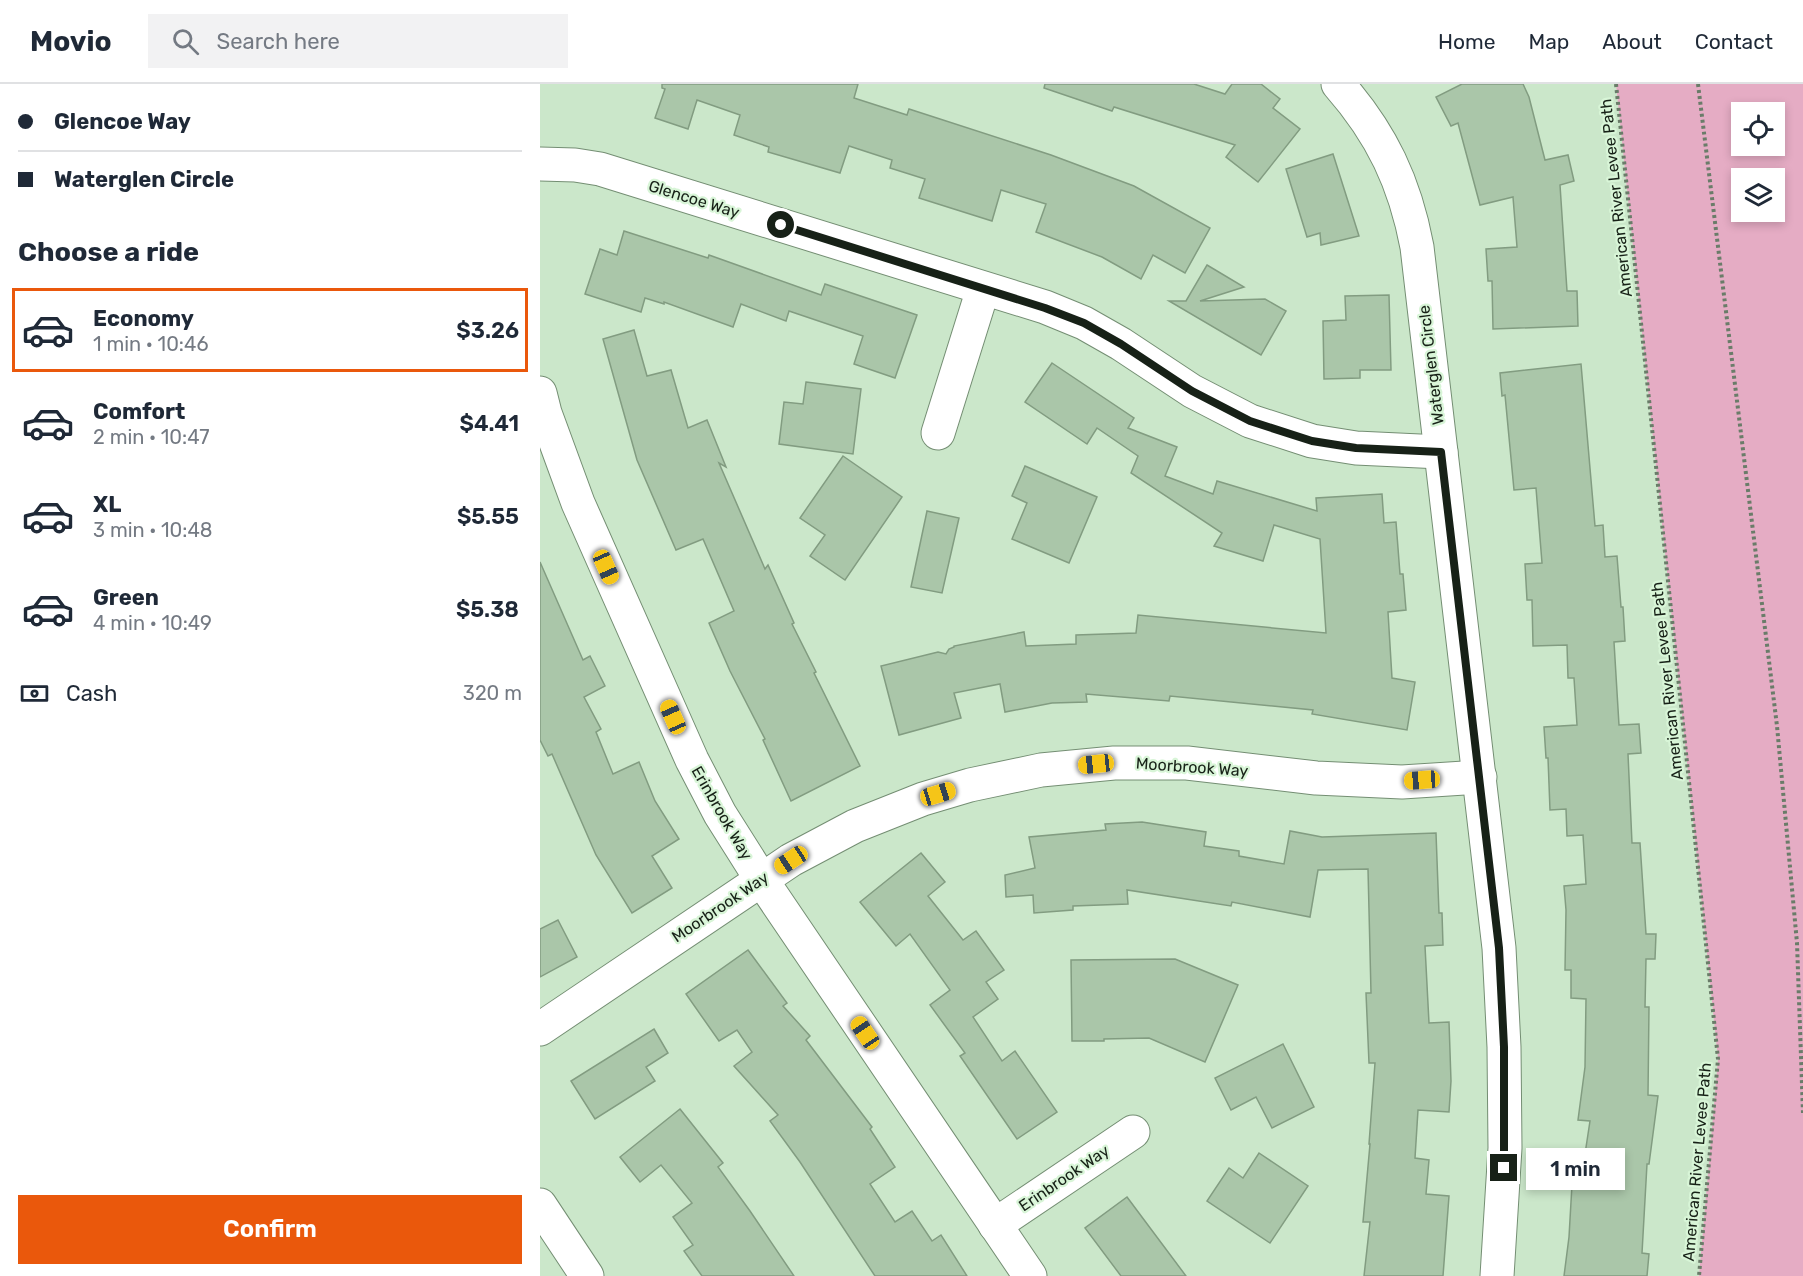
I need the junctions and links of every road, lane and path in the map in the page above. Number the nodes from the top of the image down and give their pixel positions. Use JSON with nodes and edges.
{"nodes":[{"id":1,"x":1338,"y":84,"type":"edge"},
{"id":2,"x":1616,"y":84,"type":"edge"},
{"id":3,"x":1698,"y":84,"type":"edge"},
{"id":4,"x":540,"y":164,"type":"edge"},
{"id":5,"x":983,"y":288,"type":"junction"},
{"id":6,"x":540,"y":393,"type":"edge"},
{"id":7,"x":938,"y":433,"type":"dead end"},
{"id":8,"x":1441,"y":452,"type":"junction"},
{"id":9,"x":1480,"y":777,"type":"junction"},
{"id":10,"x":761,"y":879,"type":"junction"},
{"id":11,"x":540,"y":1029,"type":"edge"},
{"id":12,"x":1803,"y":1113,"type":"edge"},
{"id":13,"x":1133,"y":1132,"type":"dead end"},
{"id":14,"x":540,"y":1205,"type":"edge"},
{"id":15,"x":995,"y":1225,"type":"junction"},
{"id":16,"x":587,"y":1276,"type":"edge"},
{"id":17,"x":1030,"y":1276,"type":"edge"},
{"id":18,"x":1497,"y":1276,"type":"edge"},
{"id":19,"x":1699,"y":1276,"type":"edge"}],
"edges":[{"from":1,"to":8,"type":"street","name":"Waterglen Circle"},
{"from":2,"to":19,"type":"path","name":"American River Levee Path"},
{"from":3,"to":12,"type":"path"},
{"from":4,"to":5,"type":"street","name":"Glencoe Way"},
{"from":5,"to":7,"type":"street"},
{"from":5,"to":8,"type":"street","name":"Glencoe Way"},
{"from":6,"to":10,"type":"street","name":"Erinbrook Way"},
{"from":8,"to":9,"type":"street","name":"Waterglen Circle"},
{"from":9,"to":10,"type":"street","name":"Moorbrook Way"},
{"from":9,"to":18,"type":"street","name":"Waterglen Circle"},
{"from":10,"to":11,"type":"street","name":"Moorbrook Way"},
{"from":10,"to":15,"type":"street","name":"Erinbrook Way"},
{"from":13,"to":15,"type":"street","name":"Erinbrook Way"},
{"from":14,"to":16,"type":"street"},
{"from":15,"to":17,"type":"street","name":"Erinbrook Way"}]}
